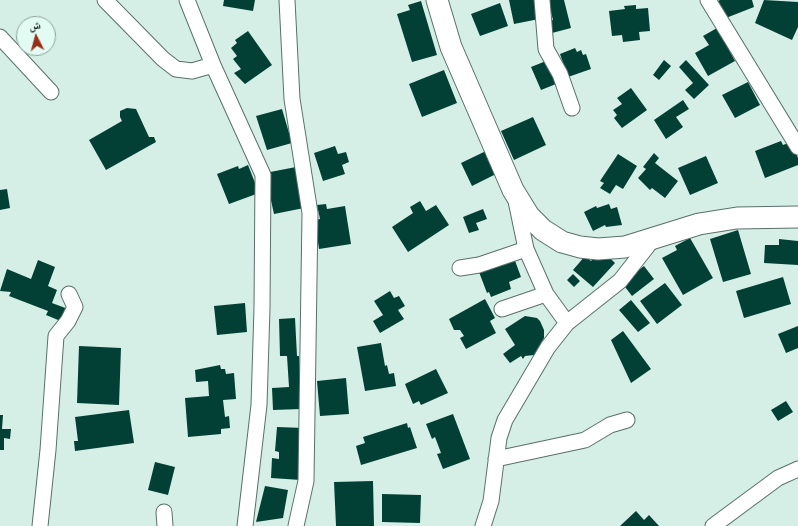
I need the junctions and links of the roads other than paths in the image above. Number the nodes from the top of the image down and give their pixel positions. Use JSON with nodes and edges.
{"nodes":[{"id":1,"x":105,"y":0,"type":"edge"},
{"id":2,"x":187,"y":0,"type":"edge"},
{"id":3,"x":287,"y":0,"type":"edge"},
{"id":4,"x":437,"y":0,"type":"edge"},
{"id":5,"x":542,"y":0,"type":"edge"},
{"id":6,"x":708,"y":0,"type":"edge"},
{"id":7,"x":0,"y":37,"type":"edge"},
{"id":8,"x":213,"y":65,"type":"junction"},
{"id":9,"x":52,"y":92,"type":"dead end"},
{"id":10,"x":572,"y":108,"type":"dead end"},
{"id":11,"x":798,"y":147,"type":"edge"},
{"id":12,"x":513,"y":190,"type":"junction"},
{"id":13,"x":798,"y":218,"type":"edge"},
{"id":14,"x":653,"y":239,"type":"junction"},
{"id":15,"x":526,"y":249,"type":"junction"},
{"id":16,"x":460,"y":268,"type":"dead end"},
{"id":17,"x":69,"y":294,"type":"dead end"},
{"id":18,"x":546,"y":294,"type":"junction"},
{"id":19,"x":502,"y":309,"type":"dead end"},
{"id":20,"x":567,"y":323,"type":"junction"},
{"id":21,"x":627,"y":420,"type":"dead end"},
{"id":22,"x":496,"y":459,"type":"junction"},
{"id":23,"x":798,"y":468,"type":"edge"},
{"id":24,"x":40,"y":526,"type":"edge"},
{"id":25,"x":245,"y":526,"type":"edge"},
{"id":26,"x":296,"y":526,"type":"edge"},
{"id":27,"x":483,"y":526,"type":"edge"},
{"id":28,"x":713,"y":526,"type":"edge"}],
"edges":[{"from":1,"to":8,"type":"street"},
{"from":2,"to":8,"type":"street"},
{"from":3,"to":26,"type":"street"},
{"from":4,"to":12,"type":"street"},
{"from":5,"to":10,"type":"street"},
{"from":6,"to":11,"type":"street"},
{"from":7,"to":9,"type":"street"},
{"from":8,"to":25,"type":"street"},
{"from":12,"to":14,"type":"street"},
{"from":12,"to":15,"type":"street"},
{"from":13,"to":14,"type":"street"},
{"from":14,"to":20,"type":"street"},
{"from":15,"to":16,"type":"street"},
{"from":15,"to":18,"type":"street"},
{"from":17,"to":24,"type":"street"},
{"from":18,"to":19,"type":"street"},
{"from":18,"to":20,"type":"street"},
{"from":20,"to":22,"type":"street"},
{"from":21,"to":22,"type":"street"},
{"from":22,"to":27,"type":"street"},
{"from":23,"to":28,"type":"street"}]}
